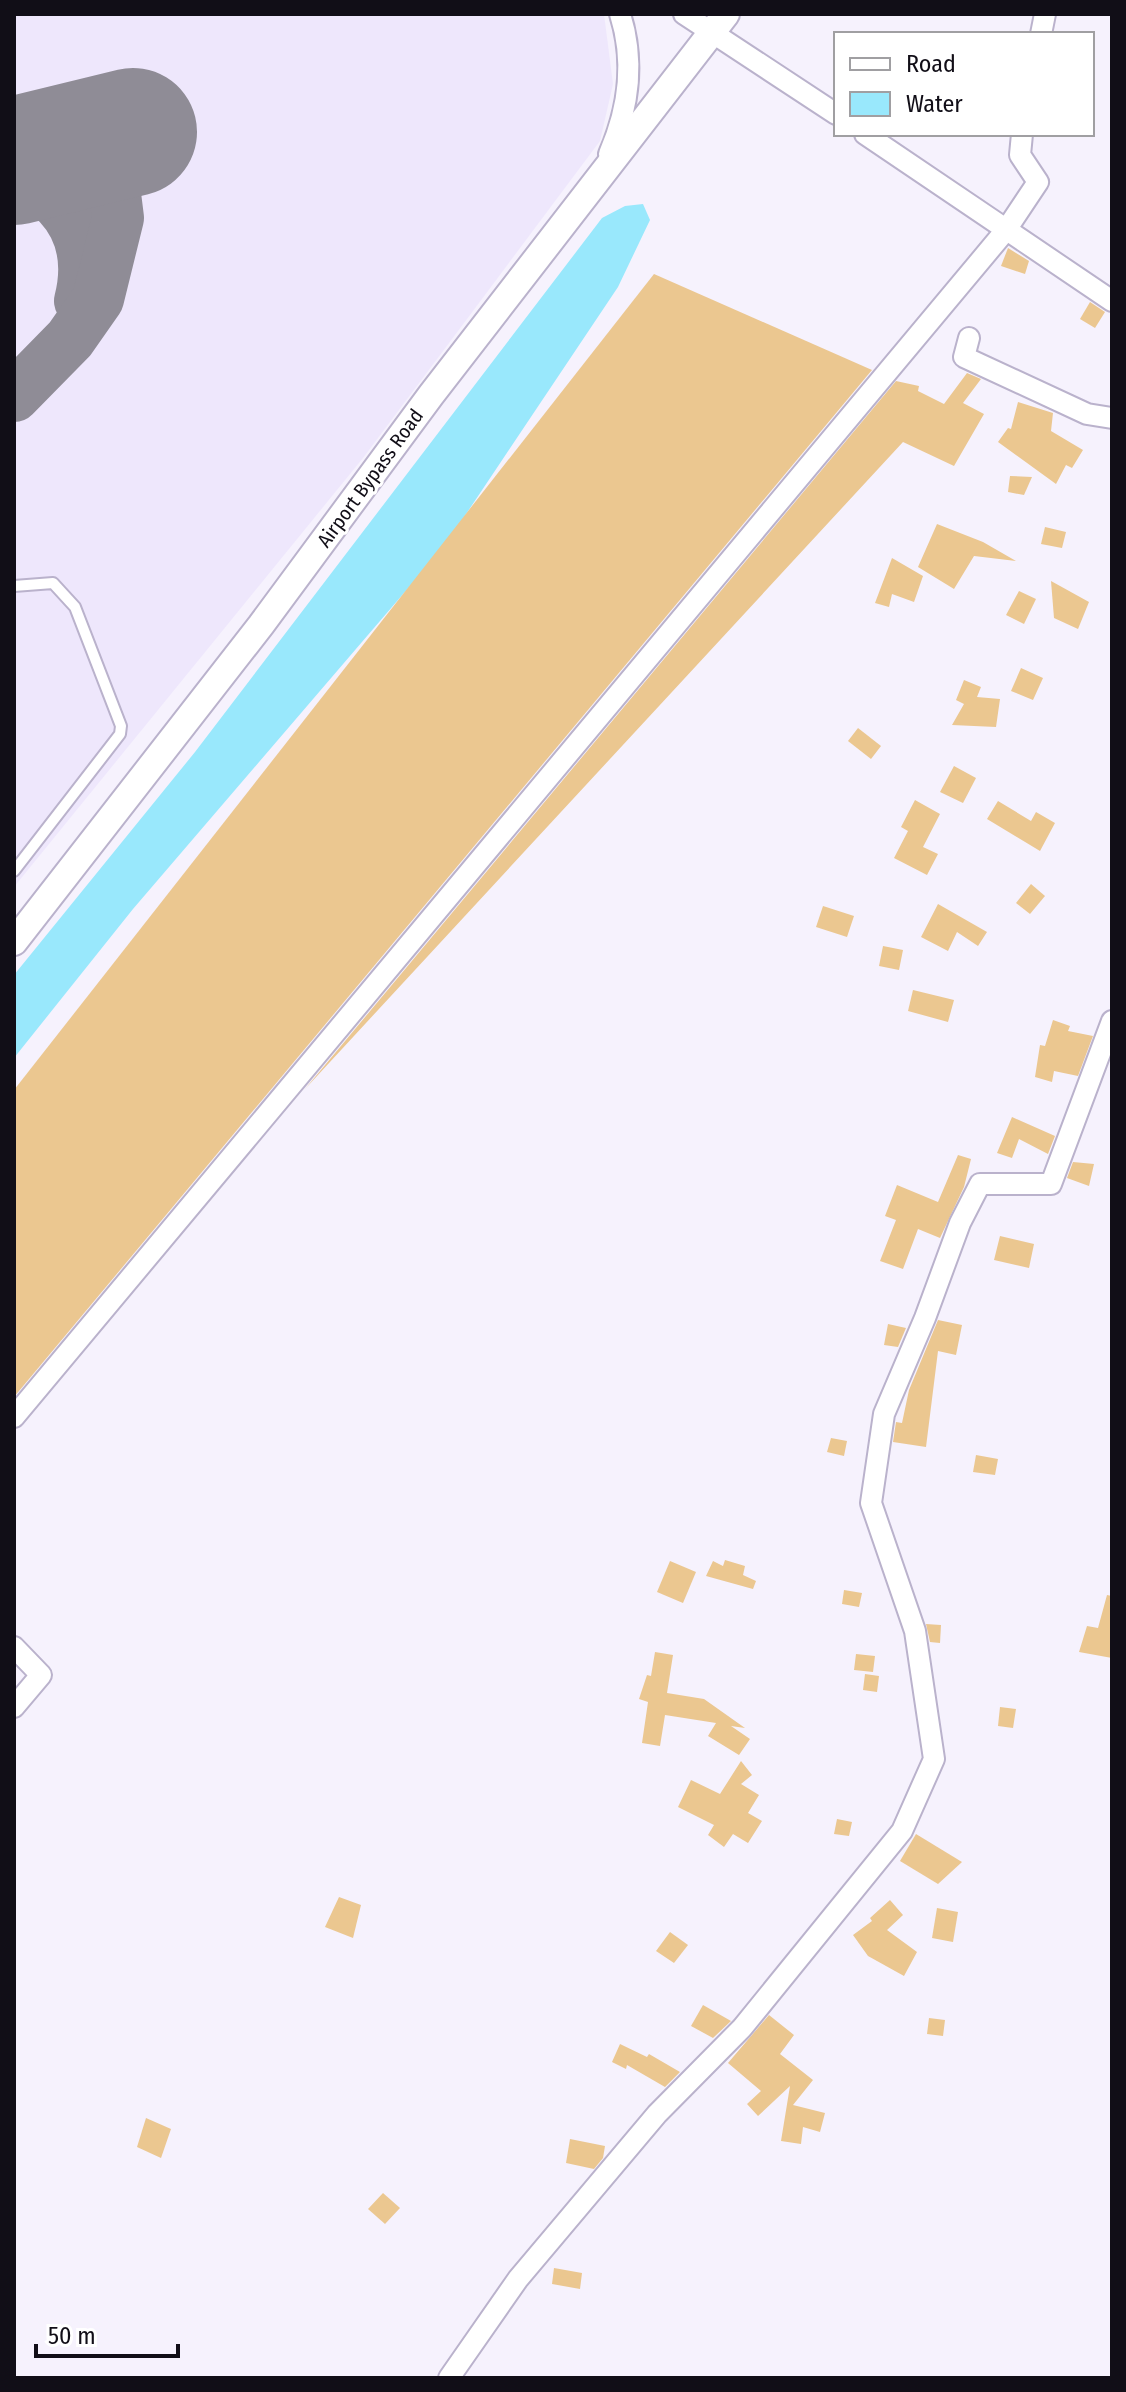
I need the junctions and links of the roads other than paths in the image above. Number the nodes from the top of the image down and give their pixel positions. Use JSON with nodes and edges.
{"nodes":[{"id":1,"x":620,"y":14,"type":"edge"},
{"id":2,"x":684,"y":14,"type":"edge"},
{"id":3,"x":718,"y":24,"type":"edge"},
{"id":4,"x":834,"y":112,"type":"edge"},
{"id":5,"x":868,"y":136,"type":"edge"},
{"id":6,"x":1022,"y":136,"type":"edge"},
{"id":7,"x":600,"y":174,"type":"junction"},
{"id":8,"x":1006,"y":230,"type":"junction"},
{"id":9,"x":1112,"y":301,"type":"edge"},
{"id":10,"x":969,"y":338,"type":"dead end"},
{"id":11,"x":1112,"y":418,"type":"edge"},
{"id":12,"x":14,"y":586,"type":"edge"},
{"id":13,"x":14,"y":871,"type":"edge"},
{"id":14,"x":14,"y":942,"type":"edge"},
{"id":15,"x":1112,"y":1021,"type":"edge"},
{"id":16,"x":14,"y":1417,"type":"edge"},
{"id":17,"x":14,"y":1647,"type":"edge"},
{"id":18,"x":14,"y":1707,"type":"edge"},
{"id":19,"x":449,"y":2378,"type":"edge"}],
"edges":[{"from":1,"to":7,"type":"street"},
{"from":2,"to":3,"type":"street"},
{"from":3,"to":4,"type":"street"},
{"from":3,"to":7,"type":"street","name":"Airport Bypass Road"},
{"from":5,"to":8,"type":"street"},
{"from":6,"to":8,"type":"street"},
{"from":7,"to":14,"type":"street","name":"Airport Bypass Road"},
{"from":8,"to":9,"type":"street"},
{"from":8,"to":16,"type":"street"},
{"from":10,"to":11,"type":"street"},
{"from":12,"to":13,"type":"lane"},
{"from":15,"to":19,"type":"street"},
{"from":17,"to":18,"type":"street"}]}
